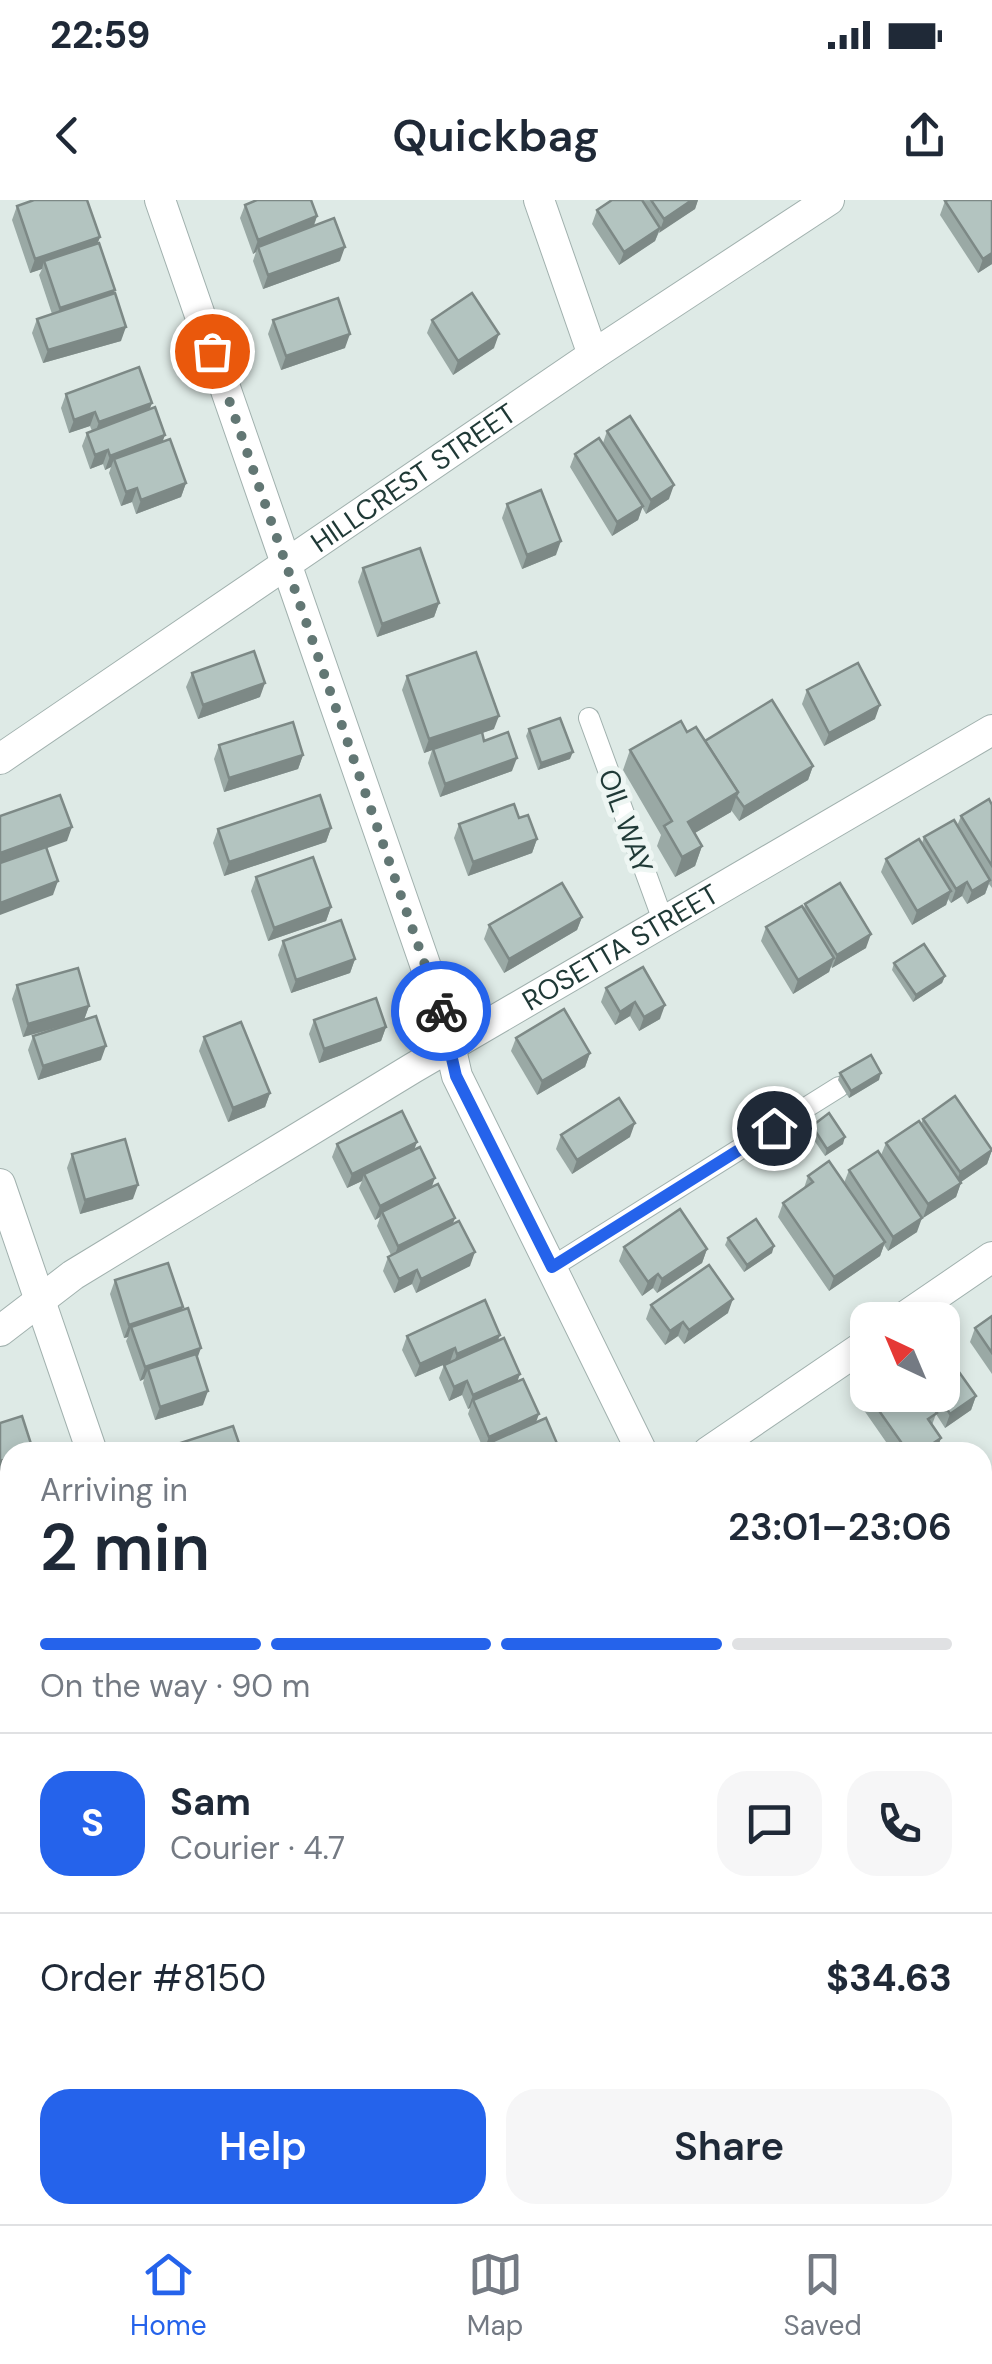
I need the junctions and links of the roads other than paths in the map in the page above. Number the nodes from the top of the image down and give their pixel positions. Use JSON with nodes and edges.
{"nodes":[{"id":1,"x":160,"y":200,"type":"edge"},
{"id":2,"x":539,"y":200,"type":"edge"},
{"id":3,"x":829,"y":200,"type":"edge"},
{"id":4,"x":593,"y":355,"type":"junction"},
{"id":5,"x":286,"y":566,"type":"junction"},
{"id":6,"x":588,"y":718,"type":"dead end"},
{"id":7,"x":992,"y":730,"type":"edge"},
{"id":8,"x":0,"y":759,"type":"edge"},
{"id":9,"x":664,"y":923,"type":"junction"},
{"id":10,"x":450,"y":1046,"type":"junction"},
{"id":11,"x":839,"y":1086,"type":"edge"},
{"id":12,"x":0,"y":1184,"type":"edge"},
{"id":13,"x":992,"y":1256,"type":"edge"},
{"id":14,"x":552,"y":1267,"type":"junction"},
{"id":15,"x":41,"y":1300,"type":"junction"},
{"id":16,"x":926,"y":1302,"type":"edge"},
{"id":17,"x":0,"y":1332,"type":"edge"},
{"id":18,"x":850,"y":1355,"type":"edge"},
{"id":19,"x":89,"y":1442,"type":"edge"},
{"id":20,"x":637,"y":1442,"type":"edge"},
{"id":21,"x":723,"y":1442,"type":"edge"}],
"edges":[{"from":1,"to":5,"type":"street"},
{"from":2,"to":4,"type":"street"},
{"from":3,"to":4,"type":"street","name":"HILLCREST STREET"},
{"from":4,"to":5,"type":"street","name":"HILLCREST STREET"},
{"from":5,"to":8,"type":"street","name":"HILLCREST STREET"},
{"from":5,"to":10,"type":"street"},
{"from":6,"to":9,"type":"lane","name":"OIL WAY"},
{"from":7,"to":9,"type":"street","name":"ROSETTA STREET"},
{"from":9,"to":10,"type":"street","name":"ROSETTA STREET"},
{"from":10,"to":14,"type":"street"},
{"from":10,"to":15,"type":"street","name":"ROSETTA STREET"},
{"from":11,"to":14,"type":"lane"},
{"from":12,"to":15,"type":"street"},
{"from":13,"to":16,"type":"street"},
{"from":14,"to":20,"type":"street"},
{"from":15,"to":17,"type":"street","name":"ROSETTA STREET"},
{"from":15,"to":19,"type":"street"},
{"from":18,"to":21,"type":"street"}]}
